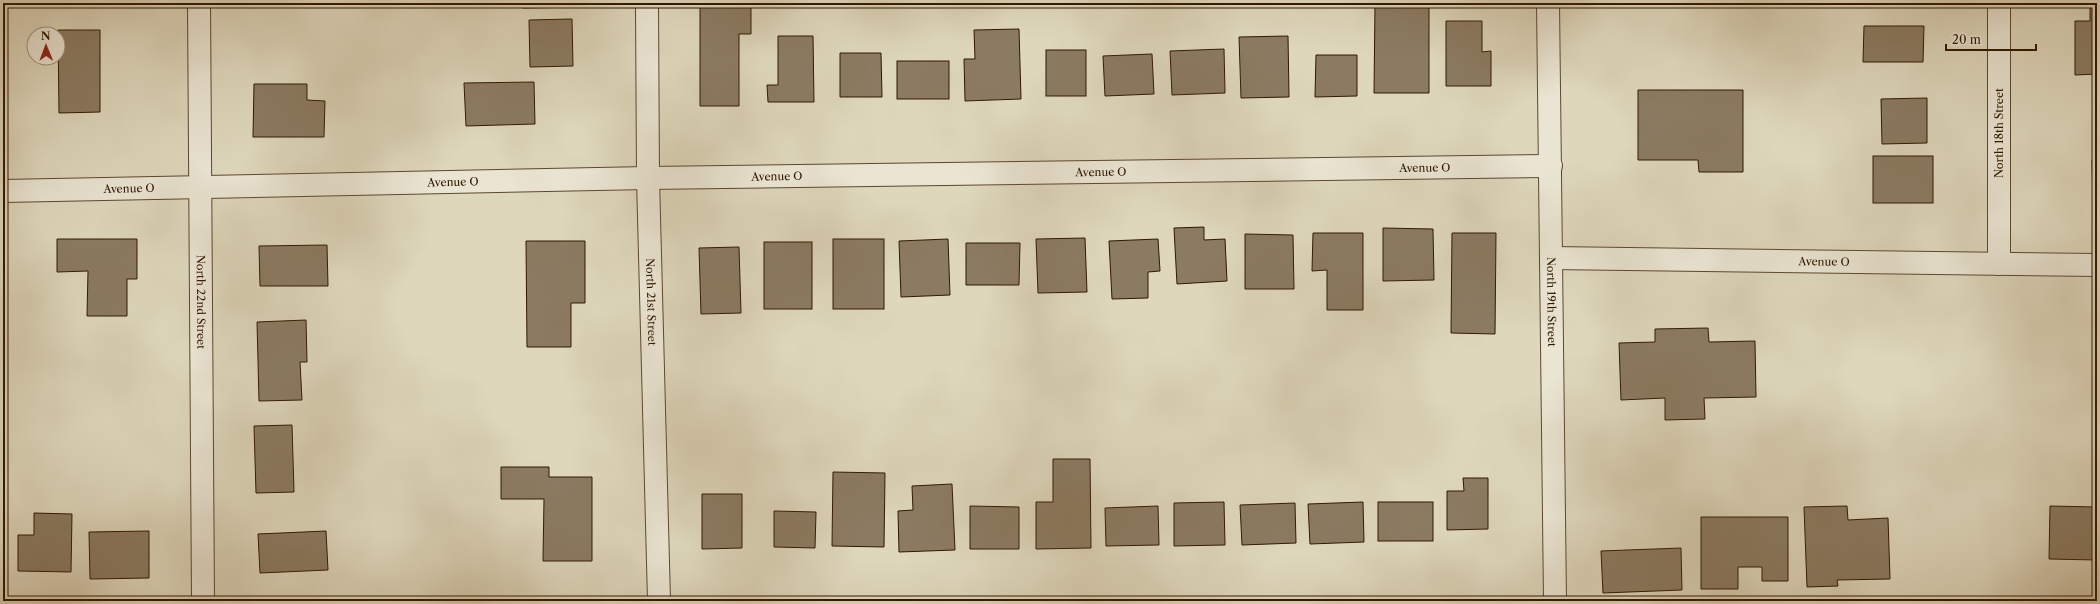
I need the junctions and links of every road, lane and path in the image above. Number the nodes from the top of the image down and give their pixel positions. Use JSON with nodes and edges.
{"nodes":[{"id":1,"x":200,"y":3,"type":"edge"},
{"id":2,"x":647,"y":3,"type":"edge"},
{"id":3,"x":1548,"y":3,"type":"edge"},
{"id":4,"x":1999,"y":3,"type":"edge"},
{"id":5,"x":1551,"y":166,"type":"junction"},
{"id":6,"x":648,"y":178,"type":"junction"},
{"id":7,"x":200,"y":187,"type":"junction"},
{"id":8,"x":3,"y":191,"type":"edge"},
{"id":9,"x":1551,"y":258,"type":"junction"},
{"id":10,"x":1999,"y":264,"type":"junction"},
{"id":11,"x":2097,"y":265,"type":"edge"},
{"id":12,"x":203,"y":601,"type":"edge"},
{"id":13,"x":659,"y":601,"type":"edge"},
{"id":14,"x":1555,"y":601,"type":"edge"}],
"edges":[{"from":1,"to":7,"type":"street","name":"North 22nd Street"},
{"from":2,"to":6,"type":"street","name":"North 21st Street"},
{"from":3,"to":5,"type":"street","name":"North 19th Street"},
{"from":4,"to":10,"type":"street","name":"North 18th Street"},
{"from":5,"to":6,"type":"street","name":"Avenue O"},
{"from":5,"to":9,"type":"street","name":"North 19th Street"},
{"from":6,"to":7,"type":"street","name":"Avenue O"},
{"from":6,"to":13,"type":"street","name":"North 21st Street"},
{"from":7,"to":8,"type":"street","name":"Avenue O"},
{"from":7,"to":12,"type":"street","name":"North 22nd Street"},
{"from":9,"to":10,"type":"street","name":"Avenue O"},
{"from":9,"to":14,"type":"street","name":"North 19th Street"},
{"from":10,"to":11,"type":"street","name":"Avenue O"}]}
